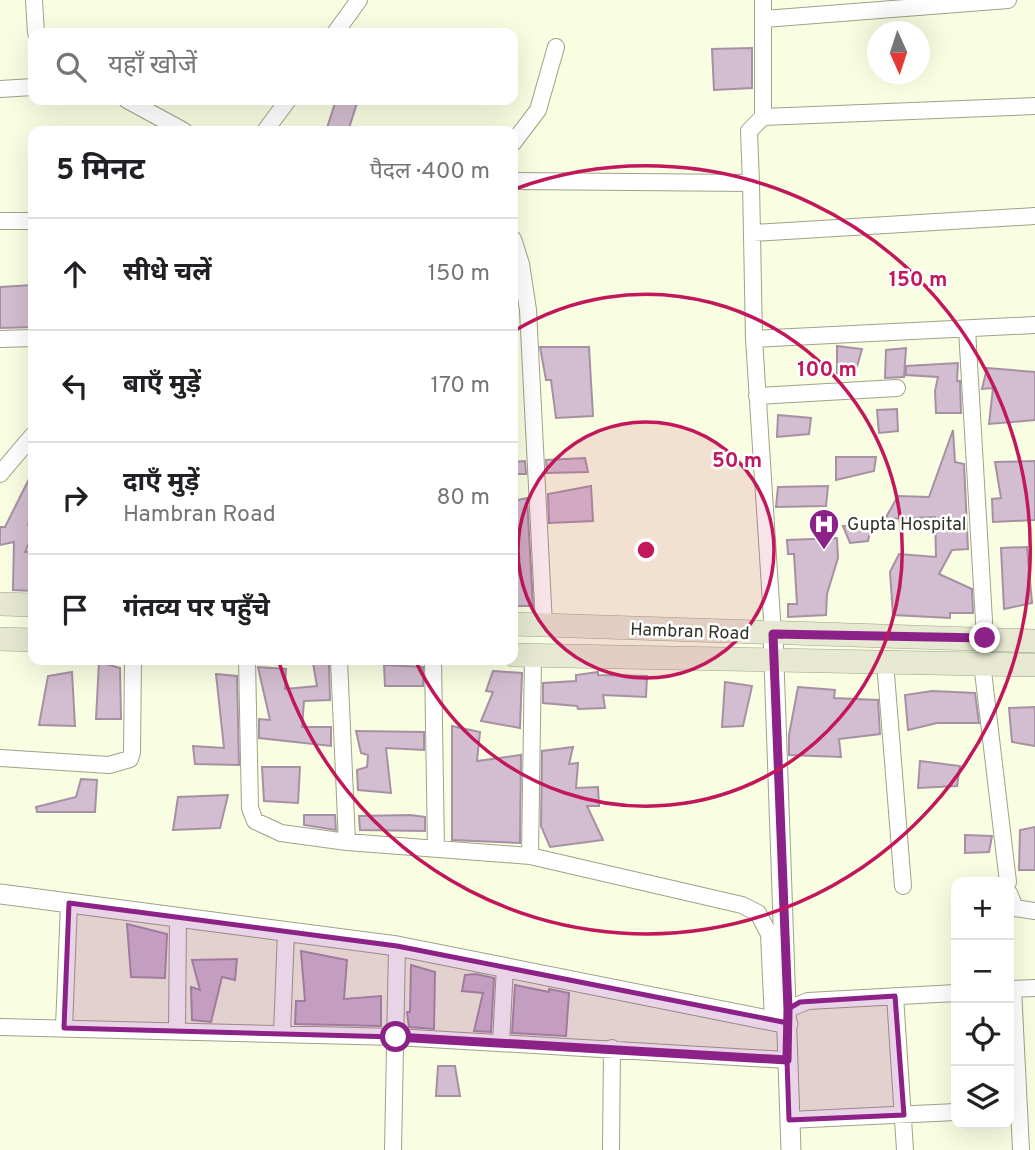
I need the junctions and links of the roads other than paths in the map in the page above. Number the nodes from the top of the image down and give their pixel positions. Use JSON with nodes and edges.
{"nodes":[{"id":1,"x":34,"y":0,"type":"edge"},
{"id":2,"x":359,"y":0,"type":"edge"},
{"id":3,"x":763,"y":0,"type":"edge"},
{"id":4,"x":1008,"y":0,"type":"edge"},
{"id":5,"x":841,"y":6,"type":"edge"},
{"id":6,"x":764,"y":19,"type":"junction"},
{"id":7,"x":36,"y":28,"type":"edge"},
{"id":8,"x":339,"y":28,"type":"edge"},
{"id":9,"x":556,"y":47,"type":"dead end"},
{"id":10,"x":28,"y":87,"type":"edge"},
{"id":11,"x":0,"y":89,"type":"edge"},
{"id":12,"x":136,"y":105,"type":"edge"},
{"id":13,"x":284,"y":105,"type":"edge"},
{"id":14,"x":1035,"y":106,"type":"edge"},
{"id":15,"x":763,"y":117,"type":"junction"},
{"id":16,"x":175,"y":126,"type":"edge"},
{"id":17,"x":269,"y":126,"type":"edge"},
{"id":18,"x":518,"y":137,"type":"edge"},
{"id":19,"x":518,"y":181,"type":"edge"},
{"id":20,"x":751,"y":183,"type":"junction"},
{"id":21,"x":1035,"y":216,"type":"edge"},
{"id":22,"x":0,"y":221,"type":"edge"},
{"id":23,"x":28,"y":221,"type":"edge"},
{"id":24,"x":751,"y":233,"type":"junction"},
{"id":25,"x":518,"y":255,"type":"edge"},
{"id":26,"x":1035,"y":326,"type":"edge"},
{"id":27,"x":967,"y":329,"type":"junction"},
{"id":28,"x":28,"y":338,"type":"edge"},
{"id":29,"x":0,"y":339,"type":"edge"},
{"id":30,"x":754,"y":339,"type":"junction"},
{"id":31,"x":897,"y":388,"type":"dead end"},
{"id":32,"x":757,"y":396,"type":"junction"},
{"id":33,"x":28,"y":441,"type":"edge"},
{"id":34,"x":0,"y":474,"type":"edge"},
{"id":35,"x":0,"y":604,"type":"edge"},
{"id":36,"x":28,"y":605,"type":"edge"},
{"id":37,"x":518,"y":624,"type":"edge"},
{"id":38,"x":544,"y":625,"type":"junction"},
{"id":39,"x":773,"y":634,"type":"junction"},
{"id":40,"x":985,"y":638,"type":"junction"},
{"id":41,"x":0,"y":639,"type":"edge"},
{"id":42,"x":28,"y":640,"type":"edge"},
{"id":43,"x":1035,"y":641,"type":"edge"},
{"id":44,"x":523,"y":656,"type":"edge"},
{"id":45,"x":773,"y":661,"type":"junction"},
{"id":46,"x":885,"y":662,"type":"junction"},
{"id":47,"x":982,"y":663,"type":"junction"},
{"id":48,"x":133,"y":665,"type":"edge"},
{"id":49,"x":247,"y":665,"type":"edge"},
{"id":50,"x":339,"y":665,"type":"edge"},
{"id":51,"x":433,"y":665,"type":"edge"},
{"id":52,"x":1035,"y":665,"type":"edge"},
{"id":53,"x":0,"y":758,"type":"edge"},
{"id":54,"x":347,"y":842,"type":"junction"},
{"id":55,"x":436,"y":849,"type":"junction"},
{"id":56,"x":530,"y":856,"type":"junction"},
{"id":57,"x":1006,"y":877,"type":"edge"},
{"id":58,"x":903,"y":886,"type":"dead end"},
{"id":59,"x":0,"y":894,"type":"edge"},
{"id":60,"x":69,"y":903,"type":"junction"},
{"id":61,"x":1014,"y":905,"type":"edge"},
{"id":62,"x":1035,"y":911,"type":"edge"},
{"id":63,"x":178,"y":917,"type":"junction"},
{"id":64,"x":286,"y":931,"type":"junction"},
{"id":65,"x":397,"y":946,"type":"junction"},
{"id":66,"x":505,"y":966,"type":"junction"},
{"id":67,"x":1035,"y":988,"type":"edge"},
{"id":68,"x":1014,"y":989,"type":"edge"},
{"id":69,"x":951,"y":993,"type":"edge"},
{"id":70,"x":895,"y":996,"type":"junction"},
{"id":71,"x":1012,"y":1003,"type":"edge"},
{"id":72,"x":780,"y":1013,"type":"junction"},
{"id":73,"x":0,"y":1027,"type":"edge"},
{"id":74,"x":64,"y":1028,"type":"junction"},
{"id":75,"x":177,"y":1031,"type":"junction"},
{"id":76,"x":282,"y":1034,"type":"junction"},
{"id":77,"x":396,"y":1037,"type":"junction"},
{"id":78,"x":501,"y":1043,"type":"junction"},
{"id":79,"x":612,"y":1048,"type":"junction"},
{"id":80,"x":787,"y":1060,"type":"junction"},
{"id":81,"x":1021,"y":1109,"type":"edge"},
{"id":82,"x":951,"y":1112,"type":"edge"},
{"id":83,"x":904,"y":1115,"type":"junction"},
{"id":84,"x":789,"y":1121,"type":"junction"},
{"id":85,"x":393,"y":1150,"type":"edge"},
{"id":86,"x":611,"y":1150,"type":"edge"},
{"id":87,"x":791,"y":1150,"type":"edge"},
{"id":88,"x":905,"y":1150,"type":"edge"},
{"id":89,"x":1021,"y":1150,"type":"edge"}],
"edges":[{"from":1,"to":7,"type":"street"},
{"from":2,"to":8,"type":"street"},
{"from":3,"to":6,"type":"street"},
{"from":4,"to":5,"type":"street"},
{"from":5,"to":6,"type":"street"},
{"from":6,"to":15,"type":"street"},
{"from":9,"to":18,"type":"street"},
{"from":10,"to":11,"type":"street"},
{"from":12,"to":16,"type":"street"},
{"from":13,"to":17,"type":"street"},
{"from":14,"to":15,"type":"street"},
{"from":15,"to":20,"type":"street"},
{"from":19,"to":20,"type":"street"},
{"from":20,"to":24,"type":"street"},
{"from":21,"to":24,"type":"street"},
{"from":22,"to":23,"type":"street"},
{"from":24,"to":30,"type":"street"},
{"from":25,"to":38,"type":"street"},
{"from":26,"to":27,"type":"street"},
{"from":27,"to":30,"type":"street"},
{"from":27,"to":40,"type":"street"},
{"from":28,"to":29,"type":"street"},
{"from":30,"to":32,"type":"street"},
{"from":31,"to":32,"type":"street"},
{"from":32,"to":39,"type":"street"},
{"from":33,"to":34,"type":"street"},
{"from":35,"to":36,"type":"main road"},
{"from":37,"to":38,"type":"main road","name":"Hambran Road"},
{"from":38,"to":39,"type":"main road","name":"Hambran Road"},
{"from":39,"to":40,"type":"main road","name":"Hambran Road"},
{"from":39,"to":45,"type":"street"},
{"from":40,"to":43,"type":"main road","name":"Hambran Road"},
{"from":41,"to":42,"type":"main road"},
{"from":44,"to":45,"type":"main road","name":"Hambran Road"},
{"from":44,"to":56,"type":"street"},
{"from":45,"to":46,"type":"main road","name":"Hambran Road"},
{"from":45,"to":72,"type":"street"},
{"from":46,"to":47,"type":"main road","name":"Hambran Road"},
{"from":46,"to":58,"type":"street"},
{"from":47,"to":52,"type":"main road","name":"Hambran Road"},
{"from":47,"to":57,"type":"street"},
{"from":48,"to":53,"type":"street"},
{"from":49,"to":54,"type":"street"},
{"from":50,"to":54,"type":"street"},
{"from":51,"to":55,"type":"street"},
{"from":54,"to":55,"type":"street"},
{"from":55,"to":56,"type":"street"},
{"from":56,"to":72,"type":"street"},
{"from":59,"to":60,"type":"street"},
{"from":60,"to":63,"type":"street"},
{"from":60,"to":74,"type":"street"},
{"from":61,"to":62,"type":"street"},
{"from":63,"to":64,"type":"street"},
{"from":63,"to":75,"type":"street"},
{"from":64,"to":65,"type":"street"},
{"from":64,"to":76,"type":"street"},
{"from":65,"to":66,"type":"street"},
{"from":65,"to":77,"type":"street"},
{"from":66,"to":72,"type":"street"},
{"from":66,"to":78,"type":"street"},
{"from":67,"to":68,"type":"street"},
{"from":69,"to":70,"type":"street"},
{"from":70,"to":72,"type":"street"},
{"from":70,"to":83,"type":"street"},
{"from":71,"to":81,"type":"street"},
{"from":72,"to":80,"type":"street"},
{"from":73,"to":74,"type":"street"},
{"from":74,"to":75,"type":"street"},
{"from":75,"to":76,"type":"street"},
{"from":76,"to":77,"type":"street"},
{"from":77,"to":78,"type":"street"},
{"from":77,"to":85,"type":"street"},
{"from":78,"to":79,"type":"street"},
{"from":79,"to":80,"type":"street"},
{"from":79,"to":86,"type":"street"},
{"from":80,"to":84,"type":"street"},
{"from":81,"to":89,"type":"street"},
{"from":82,"to":83,"type":"street"},
{"from":83,"to":84,"type":"street"},
{"from":83,"to":88,"type":"street"},
{"from":84,"to":87,"type":"street"}]}
